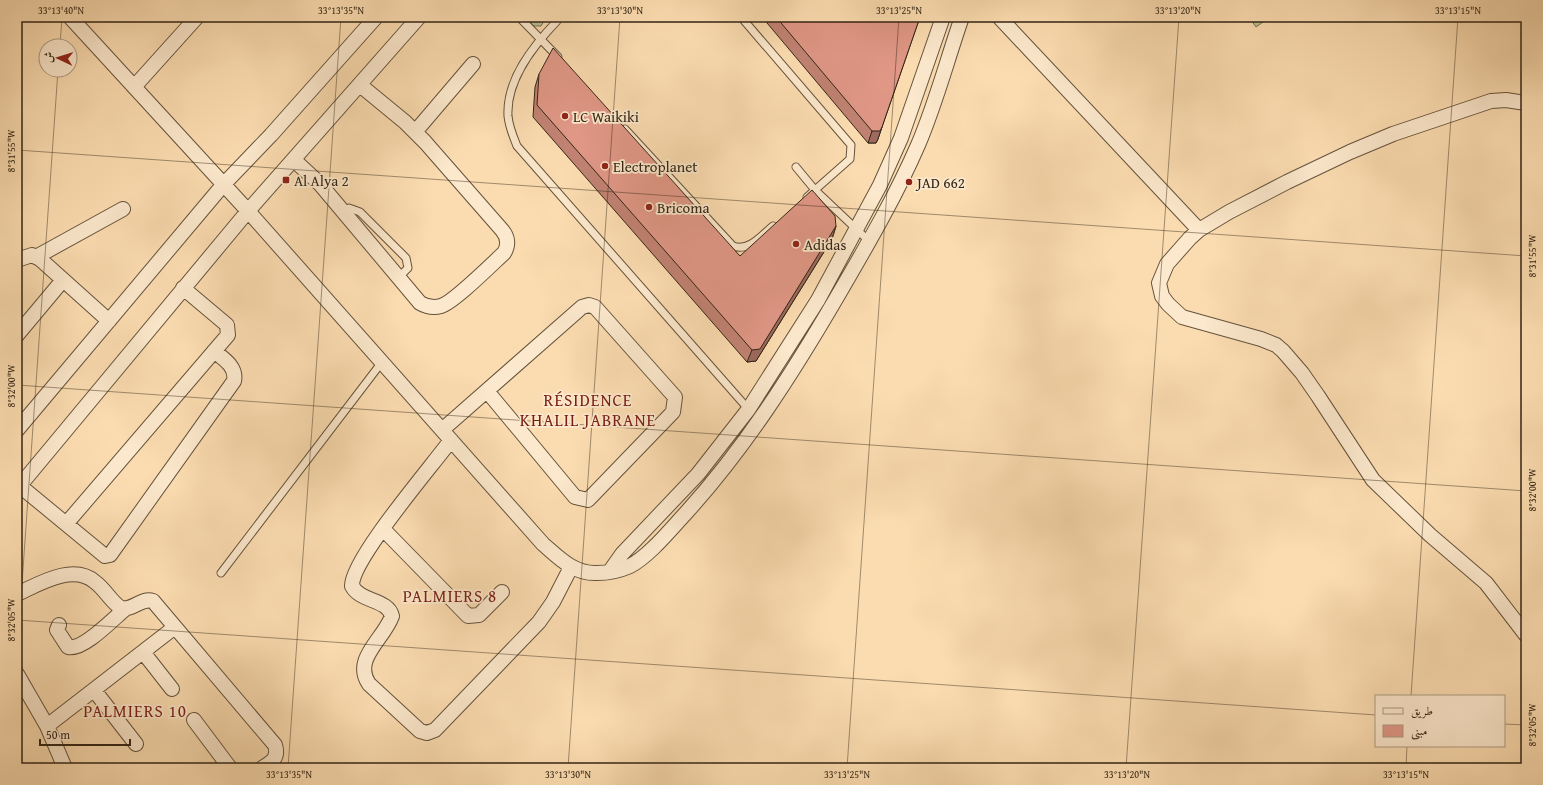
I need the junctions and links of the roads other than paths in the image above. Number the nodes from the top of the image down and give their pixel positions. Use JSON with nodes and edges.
{"nodes":[{"id":1,"x":70,"y":17,"type":"edge"},
{"id":2,"x":197,"y":17,"type":"edge"},
{"id":3,"x":376,"y":17,"type":"edge"},
{"id":4,"x":419,"y":17,"type":"edge"},
{"id":5,"x":519,"y":17,"type":"edge"},
{"id":6,"x":741,"y":17,"type":"edge"},
{"id":7,"x":943,"y":17,"type":"edge"},
{"id":8,"x":962,"y":17,"type":"edge"},
{"id":9,"x":999,"y":17,"type":"edge"},
{"id":10,"x":555,"y":19,"type":"edge"},
{"id":11,"x":539,"y":39,"type":"junction"},
{"id":12,"x":473,"y":64,"type":"dead end"},
{"id":13,"x":564,"y":64,"type":"edge"},
{"id":14,"x":360,"y":85,"type":"junction"},
{"id":15,"x":134,"y":87,"type":"junction"},
{"id":16,"x":1526,"y":103,"type":"edge"},
{"id":17,"x":622,"y":125,"type":"edge"},
{"id":18,"x":416,"y":132,"type":"junction"},
{"id":19,"x":294,"y":160,"type":"junction"},
{"id":20,"x":796,"y":167,"type":"dead end"},
{"id":21,"x":223,"y":185,"type":"junction"},
{"id":22,"x":815,"y":190,"type":"junction"},
{"id":23,"x":798,"y":204,"type":"edge"},
{"id":24,"x":123,"y":209,"type":"dead end"},
{"id":25,"x":248,"y":211,"type":"junction"},
{"id":26,"x":781,"y":219,"type":"edge"},
{"id":27,"x":857,"y":230,"type":"junction"},
{"id":28,"x":1199,"y":230,"type":"junction"},
{"id":29,"x":870,"y":242,"type":"junction"},
{"id":30,"x":36,"y":257,"type":"junction"},
{"id":31,"x":17,"y":260,"type":"edge"},
{"id":32,"x":63,"y":280,"type":"junction"},
{"id":33,"x":183,"y":288,"type":"junction"},
{"id":34,"x":109,"y":321,"type":"junction"},
{"id":35,"x":17,"y":335,"type":"edge"},
{"id":36,"x":214,"y":351,"type":"junction"},
{"id":37,"x":382,"y":362,"type":"junction"},
{"id":38,"x":488,"y":391,"type":"junction"},
{"id":39,"x":748,"y":410,"type":"junction"},
{"id":40,"x":760,"y":422,"type":"junction"},
{"id":41,"x":17,"y":430,"type":"edge"},
{"id":42,"x":447,"y":435,"type":"junction"},
{"id":43,"x":19,"y":488,"type":"edge"},
{"id":44,"x":66,"y":524,"type":"junction"},
{"id":45,"x":383,"y":529,"type":"junction"},
{"id":46,"x":571,"y":567,"type":"junction"},
{"id":47,"x":610,"y":571,"type":"junction"},
{"id":48,"x":221,"y":573,"type":"dead end"},
{"id":49,"x":502,"y":592,"type":"dead end"},
{"id":50,"x":17,"y":594,"type":"edge"},
{"id":51,"x":125,"y":609,"type":"junction"},
{"id":52,"x":59,"y":625,"type":"dead end"},
{"id":53,"x":175,"y":627,"type":"junction"},
{"id":54,"x":1526,"y":635,"type":"edge"},
{"id":55,"x":144,"y":652,"type":"junction"},
{"id":56,"x":17,"y":674,"type":"edge"},
{"id":57,"x":172,"y":689,"type":"dead end"},
{"id":58,"x":94,"y":690,"type":"junction"},
{"id":59,"x":194,"y":720,"type":"dead end"},
{"id":60,"x":47,"y":726,"type":"junction"},
{"id":61,"x":136,"y":744,"type":"dead end"},
{"id":62,"x":63,"y":767,"type":"edge"},
{"id":63,"x":230,"y":768,"type":"edge"},
{"id":64,"x":262,"y":768,"type":"edge"}],
"edges":[{"from":1,"to":15,"type":"street"},
{"from":2,"to":15,"type":"street"},
{"from":3,"to":21,"type":"street"},
{"from":4,"to":14,"type":"street"},
{"from":5,"to":11,"type":"lane"},
{"from":6,"to":22,"type":"lane"},
{"from":7,"to":27,"type":"street"},
{"from":8,"to":29,"type":"street"},
{"from":9,"to":28,"type":"street"},
{"from":10,"to":11,"type":"lane"},
{"from":11,"to":13,"type":"lane"},
{"from":11,"to":39,"type":"lane"},
{"from":12,"to":18,"type":"street"},
{"from":14,"to":18,"type":"street"},
{"from":14,"to":19,"type":"street"},
{"from":15,"to":21,"type":"street"},
{"from":16,"to":28,"type":"street"},
{"from":17,"to":26,"type":"lane"},
{"from":18,"to":19,"type":"street"},
{"from":19,"to":25,"type":"street"},
{"from":20,"to":22,"type":"lane"},
{"from":21,"to":25,"type":"street"},
{"from":21,"to":34,"type":"street"},
{"from":22,"to":23,"type":"lane"},
{"from":22,"to":27,"type":"lane"},
{"from":24,"to":30,"type":"street"},
{"from":25,"to":33,"type":"street"},
{"from":25,"to":37,"type":"street"},
{"from":27,"to":29,"type":"lane"},
{"from":27,"to":39,"type":"street"},
{"from":28,"to":54,"type":"street"},
{"from":29,"to":40,"type":"street"},
{"from":30,"to":31,"type":"street"},
{"from":30,"to":32,"type":"street"},
{"from":32,"to":34,"type":"street"},
{"from":32,"to":35,"type":"street"},
{"from":33,"to":36,"type":"street"},
{"from":33,"to":43,"type":"street"},
{"from":34,"to":41,"type":"street"},
{"from":36,"to":44,"type":"street"},
{"from":36,"to":44,"type":"street"},
{"from":37,"to":42,"type":"street"},
{"from":37,"to":48,"type":"lane"},
{"from":38,"to":38,"type":"street"},
{"from":38,"to":42,"type":"street"},
{"from":39,"to":40,"type":"lane"},
{"from":39,"to":47,"type":"street"},
{"from":40,"to":47,"type":"street"},
{"from":42,"to":45,"type":"street"},
{"from":42,"to":46,"type":"street"},
{"from":43,"to":44,"type":"street"},
{"from":45,"to":46,"type":"street"},
{"from":45,"to":49,"type":"street"},
{"from":46,"to":47,"type":"street"},
{"from":50,"to":51,"type":"street"},
{"from":51,"to":52,"type":"street"},
{"from":51,"to":53,"type":"street"},
{"from":53,"to":55,"type":"street"},
{"from":53,"to":64,"type":"street"},
{"from":55,"to":57,"type":"street"},
{"from":55,"to":58,"type":"street"},
{"from":56,"to":60,"type":"street"},
{"from":58,"to":60,"type":"street"},
{"from":58,"to":61,"type":"street"},
{"from":59,"to":63,"type":"street"},
{"from":60,"to":62,"type":"street"}]}
